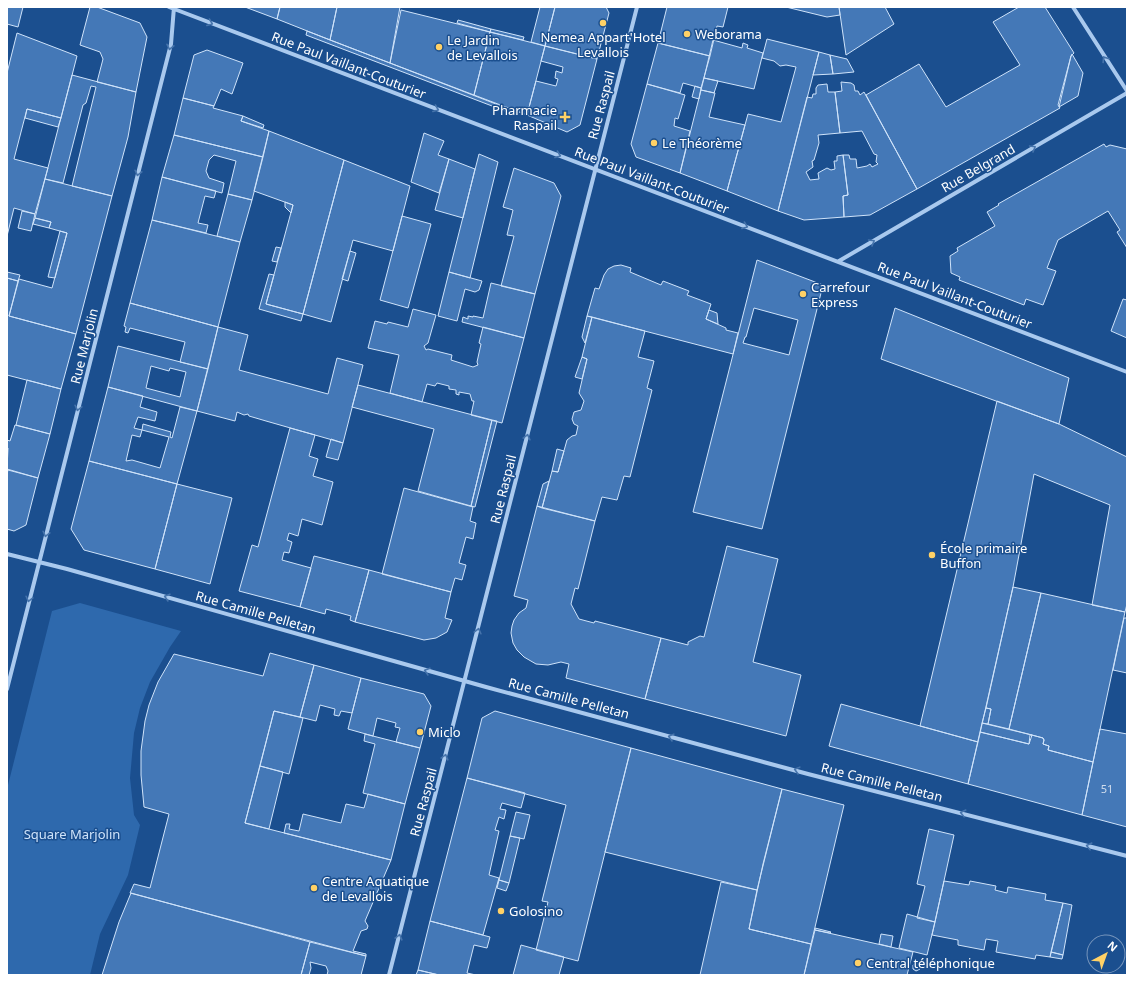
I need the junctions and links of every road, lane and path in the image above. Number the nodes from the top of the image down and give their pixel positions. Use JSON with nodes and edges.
{"nodes":[{"id":1,"x":637,"y":7,"type":"edge"},
{"id":2,"x":1073,"y":7,"type":"edge"},
{"id":3,"x":172,"y":8,"type":"edge"},
{"id":4,"x":1127,"y":92,"type":"edge"},
{"id":5,"x":594,"y":170,"type":"junction"},
{"id":6,"x":839,"y":261,"type":"junction"},
{"id":7,"x":1127,"y":372,"type":"edge"},
{"id":8,"x":7,"y":554,"type":"edge"},
{"id":9,"x":39,"y":562,"type":"junction"},
{"id":10,"x":465,"y":681,"type":"junction"},
{"id":11,"x":7,"y":689,"type":"edge"},
{"id":12,"x":1127,"y":856,"type":"edge"},
{"id":13,"x":389,"y":975,"type":"edge"}],
"edges":[{"from":1,"to":5,"type":"street","name":"Rue Raspail"},
{"from":4,"to":2,"type":"street","one_way":true},
{"from":3,"to":5,"type":"street","name":"Rue Paul Vaillant-Couturier","one_way":true},
{"from":3,"to":9,"type":"street","name":"Rue Marjolin","one_way":true},
{"from":6,"to":4,"type":"street","name":"Rue Belgrand","one_way":true},
{"from":5,"to":6,"type":"street","name":"Rue Paul Vaillant-Couturier","one_way":true},
{"from":10,"to":5,"type":"street","name":"Rue Raspail","one_way":true},
{"from":6,"to":7,"type":"street","name":"Rue Paul Vaillant-Couturier"},
{"from":8,"to":9,"type":"street","name":"Rue Camille Pelletan"},
{"from":10,"to":9,"type":"street","name":"Rue Camille Pelletan","one_way":true},
{"from":9,"to":11,"type":"street","name":"Rue Marjolin","one_way":true},
{"from":12,"to":10,"type":"street","name":"Rue Camille Pelletan","one_way":true},
{"from":13,"to":10,"type":"street","name":"Rue Raspail","one_way":true}]}
